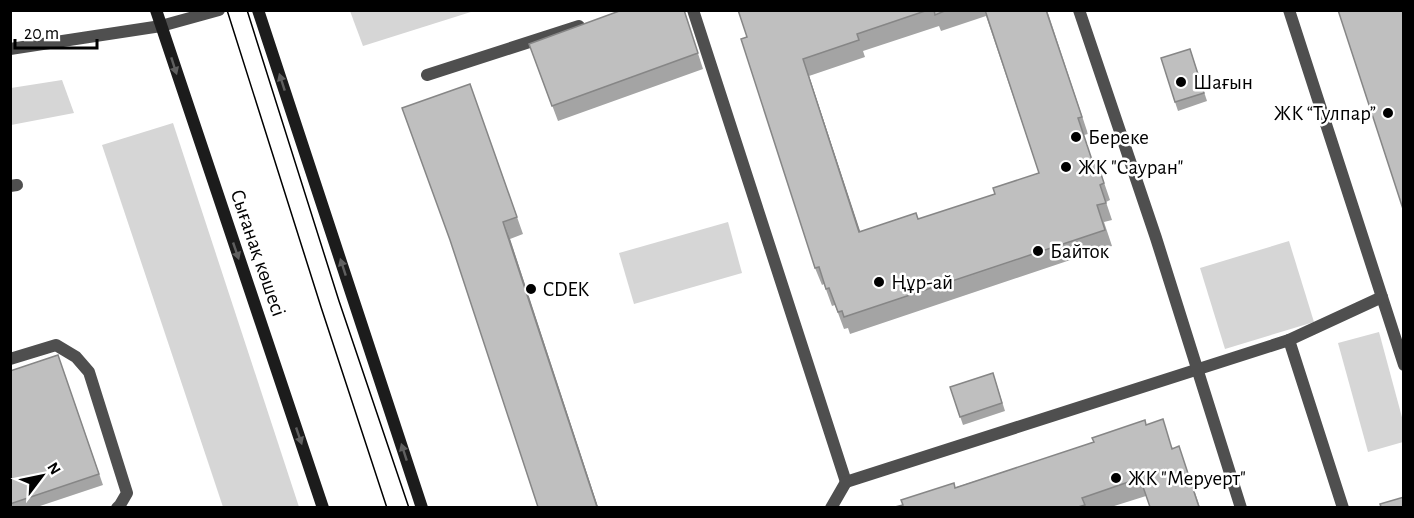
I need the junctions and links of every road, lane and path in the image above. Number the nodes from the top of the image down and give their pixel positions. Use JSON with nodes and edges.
{"nodes":[{"id":1,"x":156,"y":10,"type":"edge"},
{"id":2,"x":219,"y":10,"type":"edge"},
{"id":3,"x":258,"y":10,"type":"edge"},
{"id":4,"x":693,"y":10,"type":"edge"},
{"id":5,"x":1079,"y":10,"type":"edge"},
{"id":6,"x":1289,"y":10,"type":"edge"},
{"id":7,"x":595,"y":21,"type":"edge"},
{"id":8,"x":161,"y":26,"type":"junction"},
{"id":9,"x":10,"y":49,"type":"edge"},
{"id":10,"x":427,"y":75,"type":"dead end"},
{"id":11,"x":1382,"y":297,"type":"junction"},
{"id":12,"x":1289,"y":340,"type":"junction"},
{"id":13,"x":10,"y":358,"type":"edge"},
{"id":14,"x":1404,"y":365,"type":"edge"},
{"id":15,"x":1198,"y":369,"type":"junction"},
{"id":16,"x":846,"y":482,"type":"junction"},
{"id":17,"x":117,"y":507,"type":"edge"},
{"id":18,"x":323,"y":507,"type":"edge"},
{"id":19,"x":422,"y":507,"type":"edge"},
{"id":20,"x":831,"y":507,"type":"edge"},
{"id":21,"x":1241,"y":507,"type":"edge"},
{"id":22,"x":1343,"y":507,"type":"edge"}],
"edges":[{"from":1,"to":8,"type":"main road","name":"Сығанақ көшесі"},
{"from":2,"to":8,"type":"street"},
{"from":19,"to":3,"type":"main road","one_way":true},
{"from":4,"to":16,"type":"street"},
{"from":5,"to":15,"type":"street"},
{"from":6,"to":11,"type":"street"},
{"from":7,"to":10,"type":"street"},
{"from":8,"to":9,"type":"street"},
{"from":8,"to":18,"type":"main road","name":"Сығанақ көшесі","one_way":true},
{"from":11,"to":12,"type":"street"},
{"from":11,"to":14,"type":"street"},
{"from":12,"to":15,"type":"street"},
{"from":12,"to":22,"type":"street"},
{"from":13,"to":17,"type":"street"},
{"from":15,"to":16,"type":"street"},
{"from":15,"to":21,"type":"street"},
{"from":16,"to":20,"type":"street"}]}
